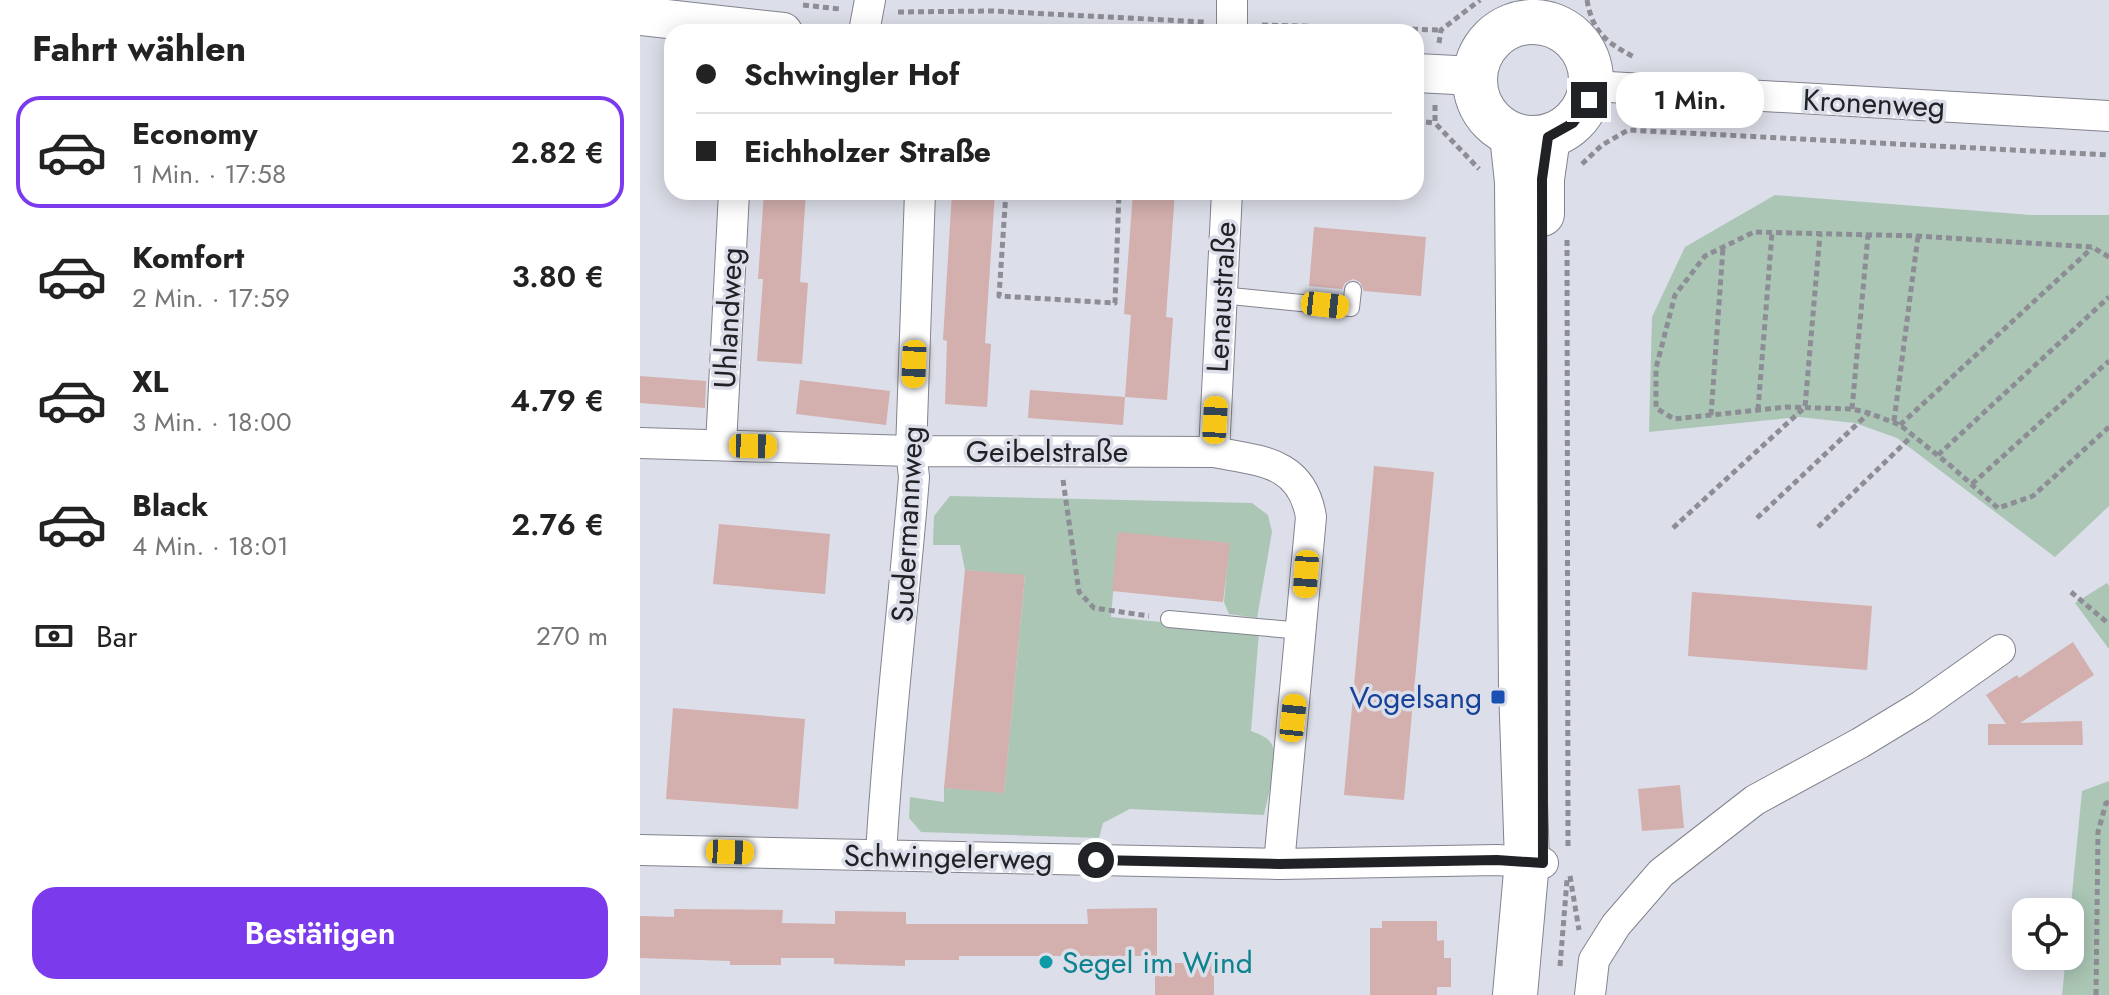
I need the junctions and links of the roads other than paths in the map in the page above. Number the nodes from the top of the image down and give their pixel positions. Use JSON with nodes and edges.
{"nodes":[{"id":1,"x":1569,"y":10,"type":"edge"},
{"id":2,"x":1522,"y":12,"type":"edge"},
{"id":3,"x":640,"y":16,"type":"edge"},
{"id":4,"x":790,"y":18,"type":"edge"},
{"id":5,"x":699,"y":24,"type":"edge"},
{"id":6,"x":766,"y":24,"type":"edge"},
{"id":7,"x":1424,"y":73,"type":"edge"},
{"id":8,"x":1475,"y":76,"type":"junction"},
{"id":9,"x":1592,"y":86,"type":"junction"},
{"id":10,"x":2109,"y":116,"type":"edge"},
{"id":11,"x":1530,"y":136,"type":"junction"},
{"id":12,"x":734,"y":200,"type":"edge"},
{"id":13,"x":920,"y":200,"type":"edge"},
{"id":14,"x":1227,"y":200,"type":"edge"},
{"id":15,"x":1353,"y":290,"type":"dead end"},
{"id":16,"x":1221,"y":295,"type":"junction"},
{"id":17,"x":640,"y":443,"type":"edge"},
{"id":18,"x":721,"y":445,"type":"junction"},
{"id":19,"x":911,"y":451,"type":"junction"},
{"id":20,"x":1214,"y":452,"type":"junction"},
{"id":21,"x":1169,"y":619,"type":"road end"},
{"id":22,"x":1302,"y":631,"type":"junction"},
{"id":23,"x":2000,"y":650,"type":"dead end"},
{"id":24,"x":640,"y":850,"type":"edge"},
{"id":25,"x":881,"y":855,"type":"junction"},
{"id":26,"x":1546,"y":863,"type":"junction"},
{"id":27,"x":1279,"y":864,"type":"junction"},
{"id":28,"x":1592,"y":976,"type":"edge"},
{"id":29,"x":1515,"y":995,"type":"edge"},
{"id":30,"x":1538,"y":995,"type":"edge"}],
"edges":[{"from":1,"to":2,"type":"main road"},
{"from":1,"to":9,"type":"main road"},
{"from":2,"to":8,"type":"main road"},
{"from":3,"to":5,"type":"street"},
{"from":4,"to":6,"type":"street"},
{"from":7,"to":8,"type":"street"},
{"from":8,"to":11,"type":"main road"},
{"from":9,"to":10,"type":"street","name":"Kronenweg"},
{"from":9,"to":11,"type":"main road"},
{"from":11,"to":26,"type":"main road"},
{"from":12,"to":18,"type":"street","name":"Uhlandweg"},
{"from":13,"to":19,"type":"street","name":"Sudermannweg"},
{"from":14,"to":16,"type":"street","name":"Lenaustraße"},
{"from":15,"to":16,"type":"lane"},
{"from":16,"to":20,"type":"street","name":"Lenaustraße"},
{"from":17,"to":18,"type":"street","name":"Geibelstraße"},
{"from":18,"to":19,"type":"street","name":"Geibelstraße"},
{"from":19,"to":20,"type":"street","name":"Geibelstraße"},
{"from":19,"to":25,"type":"street","name":"Sudermannweg"},
{"from":20,"to":22,"type":"street"},
{"from":21,"to":22,"type":"lane"},
{"from":22,"to":27,"type":"street"},
{"from":23,"to":28,"type":"street"},
{"from":24,"to":25,"type":"street","name":"Schwingelerweg"},
{"from":25,"to":27,"type":"street","name":"Schwingelerweg"},
{"from":26,"to":27,"type":"street","name":"Schwingelerweg"},
{"from":26,"to":29,"type":"main road"},
{"from":26,"to":30,"type":"main road"}]}
